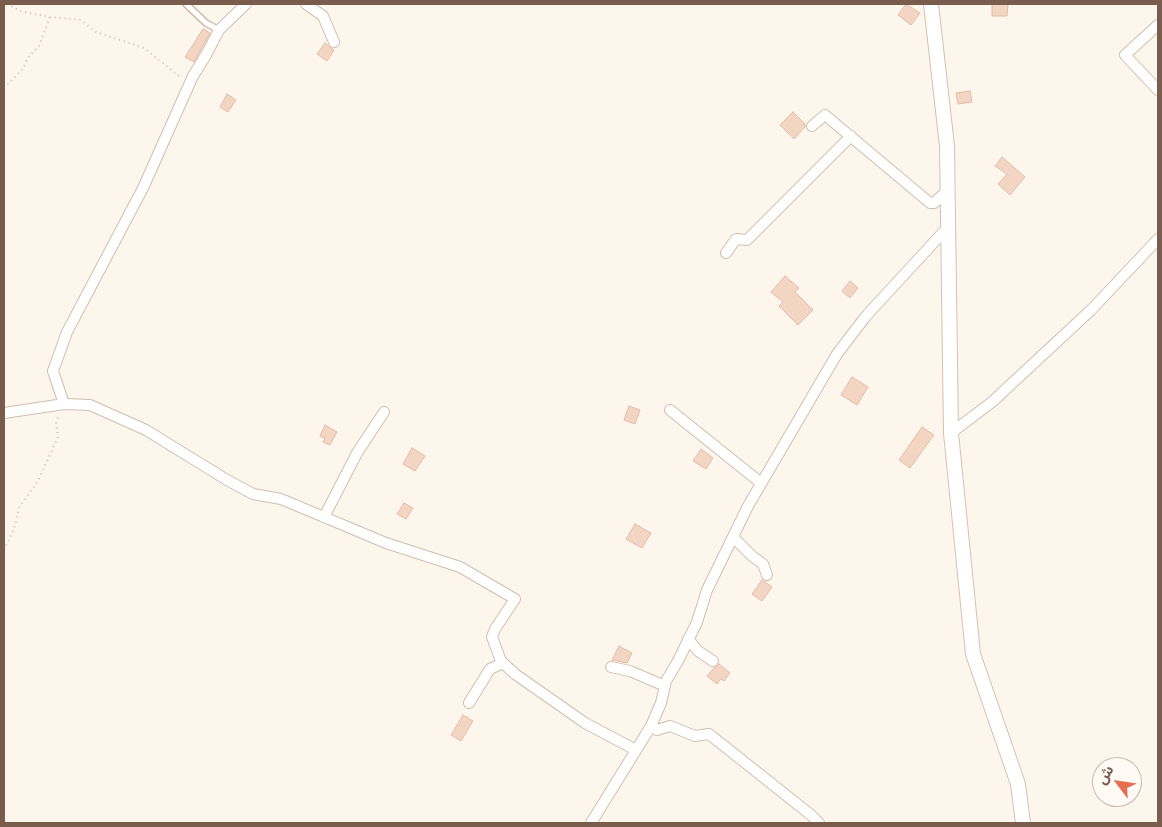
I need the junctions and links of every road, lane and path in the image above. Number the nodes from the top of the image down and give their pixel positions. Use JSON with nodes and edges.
{"nodes":[{"id":1,"x":7,"y":4,"type":"edge"},
{"id":2,"x":186,"y":4,"type":"edge"},
{"id":3,"x":246,"y":4,"type":"edge"},
{"id":4,"x":306,"y":4,"type":"edge"},
{"id":5,"x":931,"y":4,"type":"edge"},
{"id":6,"x":50,"y":17,"type":"junction"},
{"id":7,"x":1158,"y":25,"type":"edge"},
{"id":8,"x":219,"y":30,"type":"junction"},
{"id":9,"x":334,"y":42,"type":"dead end"},
{"id":10,"x":193,"y":76,"type":"junction"},
{"id":11,"x":4,"y":88,"type":"edge"},
{"id":12,"x":1158,"y":90,"type":"edge"},
{"id":13,"x":812,"y":126,"type":"dead end"},
{"id":14,"x":850,"y":136,"type":"junction"},
{"id":15,"x":948,"y":190,"type":"junction"},
{"id":16,"x":948,"y":227,"type":"junction"},
{"id":17,"x":1158,"y":239,"type":"edge"},
{"id":18,"x":726,"y":253,"type":"dead end"},
{"id":19,"x":64,"y":404,"type":"junction"},
{"id":20,"x":670,"y":410,"type":"dead end"},
{"id":21,"x":384,"y":412,"type":"dead end"},
{"id":22,"x":4,"y":413,"type":"edge"},
{"id":23,"x":951,"y":433,"type":"junction"},
{"id":24,"x":761,"y":483,"type":"junction"},
{"id":25,"x":324,"y":517,"type":"junction"},
{"id":26,"x":733,"y":537,"type":"junction"},
{"id":27,"x":4,"y":550,"type":"edge"},
{"id":28,"x":767,"y":576,"type":"dead end"},
{"id":29,"x":688,"y":639,"type":"junction"},
{"id":30,"x":713,"y":661,"type":"dead end"},
{"id":31,"x":503,"y":664,"type":"junction"},
{"id":32,"x":611,"y":667,"type":"dead end"},
{"id":33,"x":665,"y":686,"type":"junction"},
{"id":34,"x":469,"y":703,"type":"dead end"},
{"id":35,"x":651,"y":726,"type":"junction"},
{"id":36,"x":636,"y":750,"type":"junction"},
{"id":37,"x":591,"y":823,"type":"edge"},
{"id":38,"x":819,"y":823,"type":"edge"},
{"id":39,"x":1023,"y":823,"type":"edge"}],
"edges":[{"from":1,"to":6,"type":"path"},
{"from":2,"to":8,"type":"lane"},
{"from":3,"to":8,"type":"street"},
{"from":4,"to":9,"type":"street"},
{"from":5,"to":15,"type":"street"},
{"from":6,"to":10,"type":"path"},
{"from":6,"to":11,"type":"path"},
{"from":7,"to":12,"type":"street"},
{"from":8,"to":10,"type":"street"},
{"from":10,"to":19,"type":"street"},
{"from":13,"to":14,"type":"street"},
{"from":14,"to":15,"type":"street"},
{"from":14,"to":18,"type":"street"},
{"from":15,"to":16,"type":"street"},
{"from":16,"to":23,"type":"street"},
{"from":16,"to":24,"type":"street"},
{"from":17,"to":23,"type":"street"},
{"from":19,"to":22,"type":"street"},
{"from":19,"to":25,"type":"street"},
{"from":19,"to":27,"type":"path"},
{"from":20,"to":24,"type":"street"},
{"from":21,"to":25,"type":"street"},
{"from":23,"to":39,"type":"street"},
{"from":24,"to":26,"type":"street"},
{"from":25,"to":31,"type":"street"},
{"from":26,"to":28,"type":"street"},
{"from":26,"to":29,"type":"street"},
{"from":29,"to":30,"type":"street"},
{"from":29,"to":33,"type":"street"},
{"from":31,"to":34,"type":"street"},
{"from":31,"to":36,"type":"street"},
{"from":32,"to":33,"type":"street"},
{"from":33,"to":35,"type":"street"},
{"from":35,"to":36,"type":"street"},
{"from":35,"to":38,"type":"street"},
{"from":36,"to":37,"type":"street"}]}
